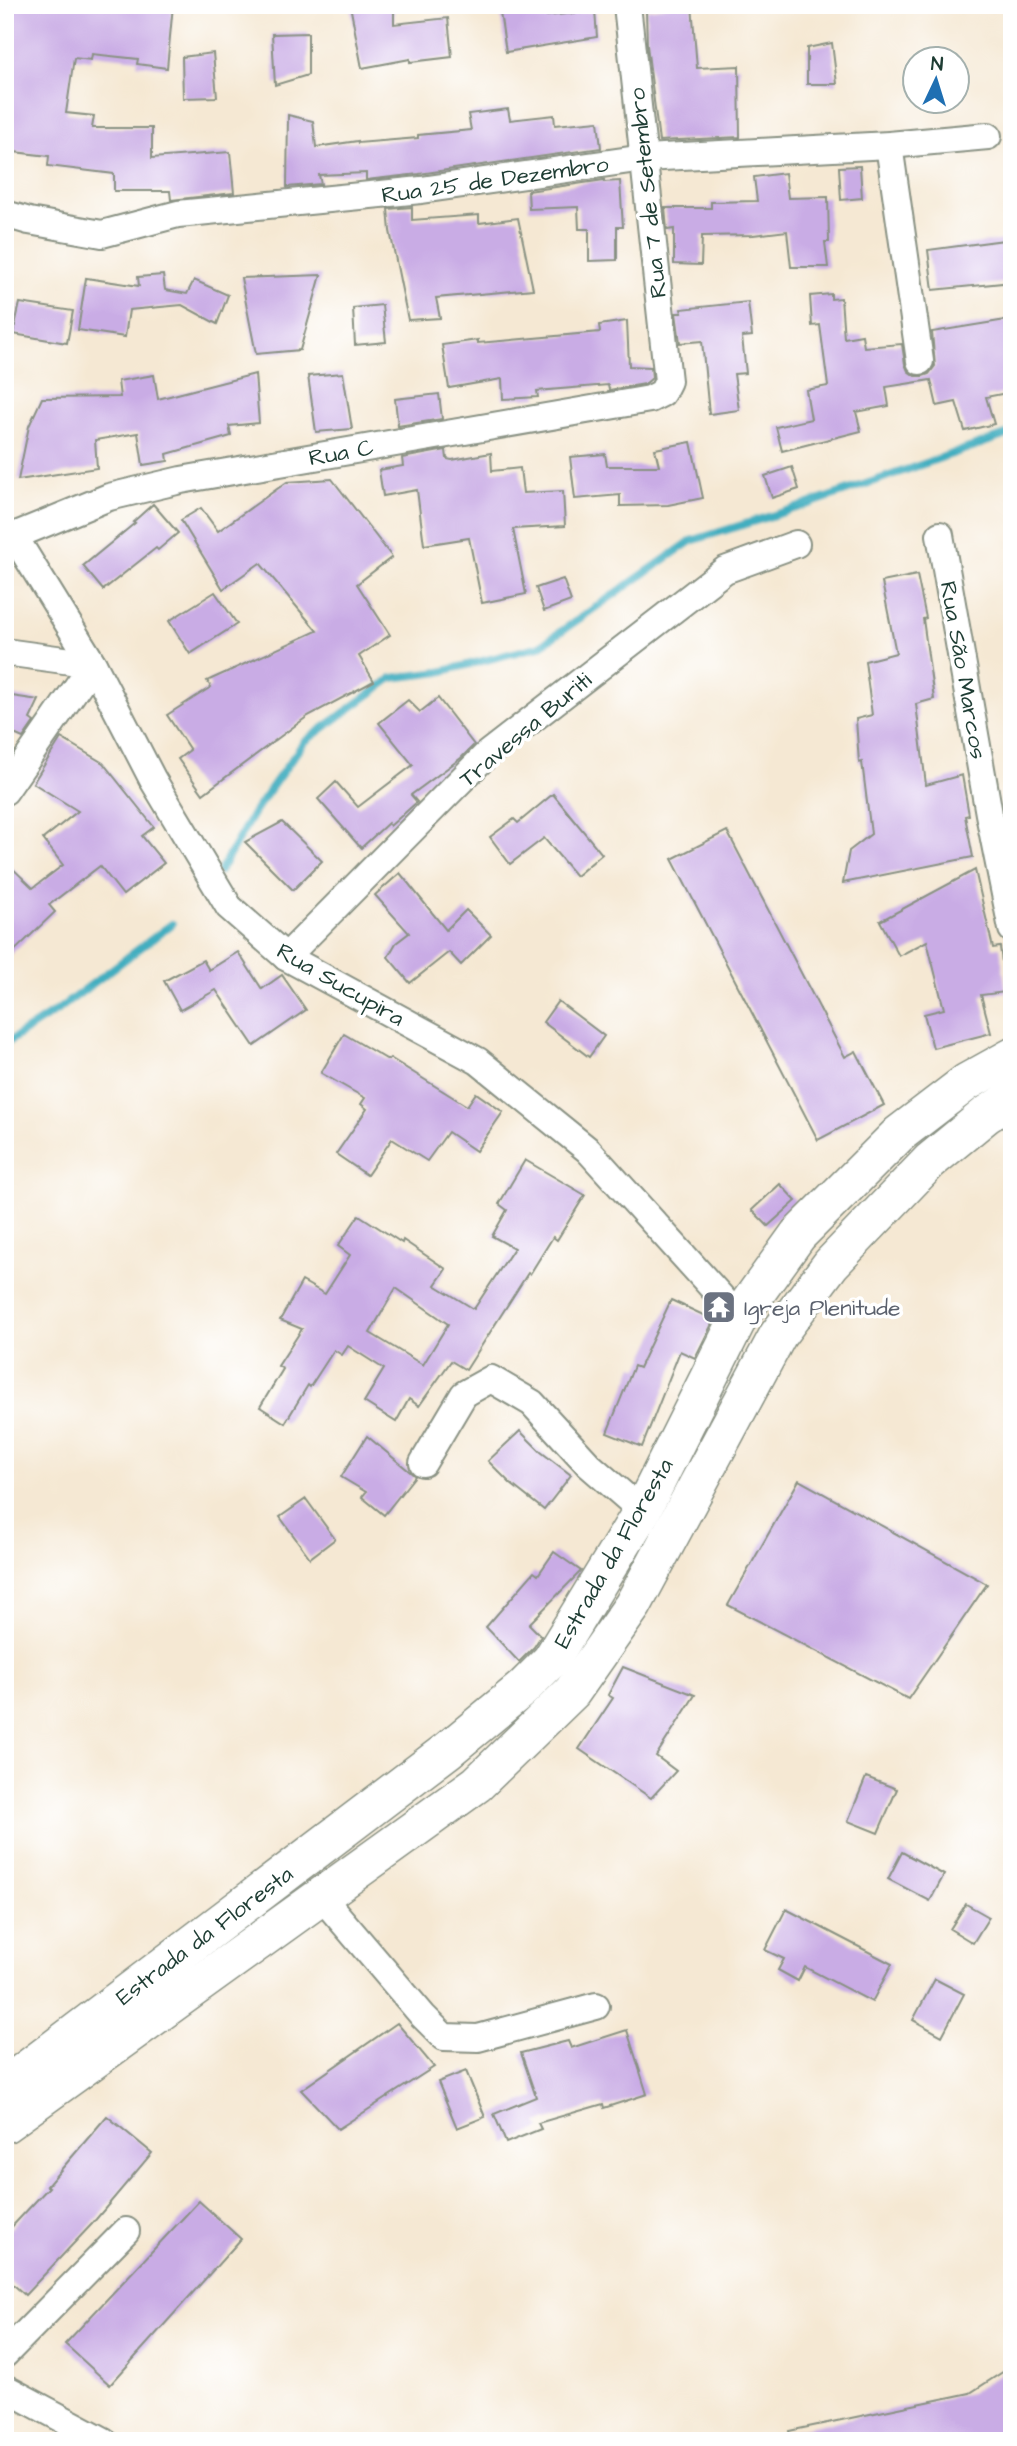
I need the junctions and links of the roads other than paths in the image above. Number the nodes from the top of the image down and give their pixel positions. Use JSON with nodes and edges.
{"nodes":[{"id":1,"x":627,"y":5,"type":"edge"},
{"id":2,"x":988,"y":136,"type":"dead end"},
{"id":3,"x":889,"y":145,"type":"junction"},
{"id":4,"x":644,"y":158,"type":"junction"},
{"id":5,"x":5,"y":214,"type":"edge"},
{"id":6,"x":920,"y":360,"type":"dead end"},
{"id":7,"x":667,"y":381,"type":"joint"},
{"id":8,"x":10,"y":534,"type":"edge"},
{"id":9,"x":940,"y":535,"type":"dead end"},
{"id":10,"x":796,"y":544,"type":"dead end"},
{"id":11,"x":5,"y":652,"type":"edge"},
{"id":12,"x":93,"y":664,"type":"junction"},
{"id":13,"x":5,"y":791,"type":"edge"},
{"id":14,"x":1012,"y":929,"type":"edge"},
{"id":15,"x":286,"y":957,"type":"junction"},
{"id":16,"x":1012,"y":1057,"type":"edge"},
{"id":17,"x":1012,"y":1098,"type":"edge"},
{"id":18,"x":739,"y":1317,"type":"junction"},
{"id":19,"x":423,"y":1463,"type":"dead end"},
{"id":20,"x":642,"y":1511,"type":"junction"},
{"id":21,"x":320,"y":1895,"type":"junction"},
{"id":22,"x":596,"y":2006,"type":"dead end"},
{"id":23,"x":5,"y":2086,"type":"edge"},
{"id":24,"x":5,"y":2124,"type":"edge"},
{"id":25,"x":126,"y":2231,"type":"dead end"},
{"id":26,"x":5,"y":2354,"type":"edge"},
{"id":27,"x":5,"y":2388,"type":"edge"},
{"id":28,"x":104,"y":2441,"type":"edge"}],
"edges":[{"from":1,"to":4,"type":"street","name":"Rua 7 de Setembro"},
{"from":2,"to":3,"type":"street","name":"Rua 25 de Dezembro"},
{"from":3,"to":4,"type":"street","name":"Rua 25 de Dezembro"},
{"from":3,"to":6,"type":"street"},
{"from":4,"to":5,"type":"street","name":"Rua 25 de Dezembro"},
{"from":4,"to":7,"type":"street","name":"Rua 7 de Setembro"},
{"from":7,"to":8,"type":"street","name":"Rua C"},
{"from":8,"to":12,"type":"street","name":"Rua Sucupira"},
{"from":9,"to":14,"type":"street","name":"Rua São Marcos"},
{"from":10,"to":15,"type":"street","name":"Travessa Buriti"},
{"from":11,"to":12,"type":"street"},
{"from":12,"to":13,"type":"street"},
{"from":12,"to":15,"type":"street","name":"Rua Sucupira"},
{"from":15,"to":18,"type":"street","name":"Rua Sucupira"},
{"from":16,"to":18,"type":"main road","name":"Estrada da Floresta"},
{"from":17,"to":21,"type":"main road","name":"Estrada da Floresta"},
{"from":18,"to":20,"type":"main road","name":"Estrada da Floresta"},
{"from":19,"to":20,"type":"street"},
{"from":20,"to":23,"type":"main road","name":"Estrada da Floresta"},
{"from":21,"to":22,"type":"street"},
{"from":21,"to":24,"type":"main road","name":"Estrada da Floresta"},
{"from":25,"to":26,"type":"street"},
{"from":27,"to":28,"type":"street"}]}
